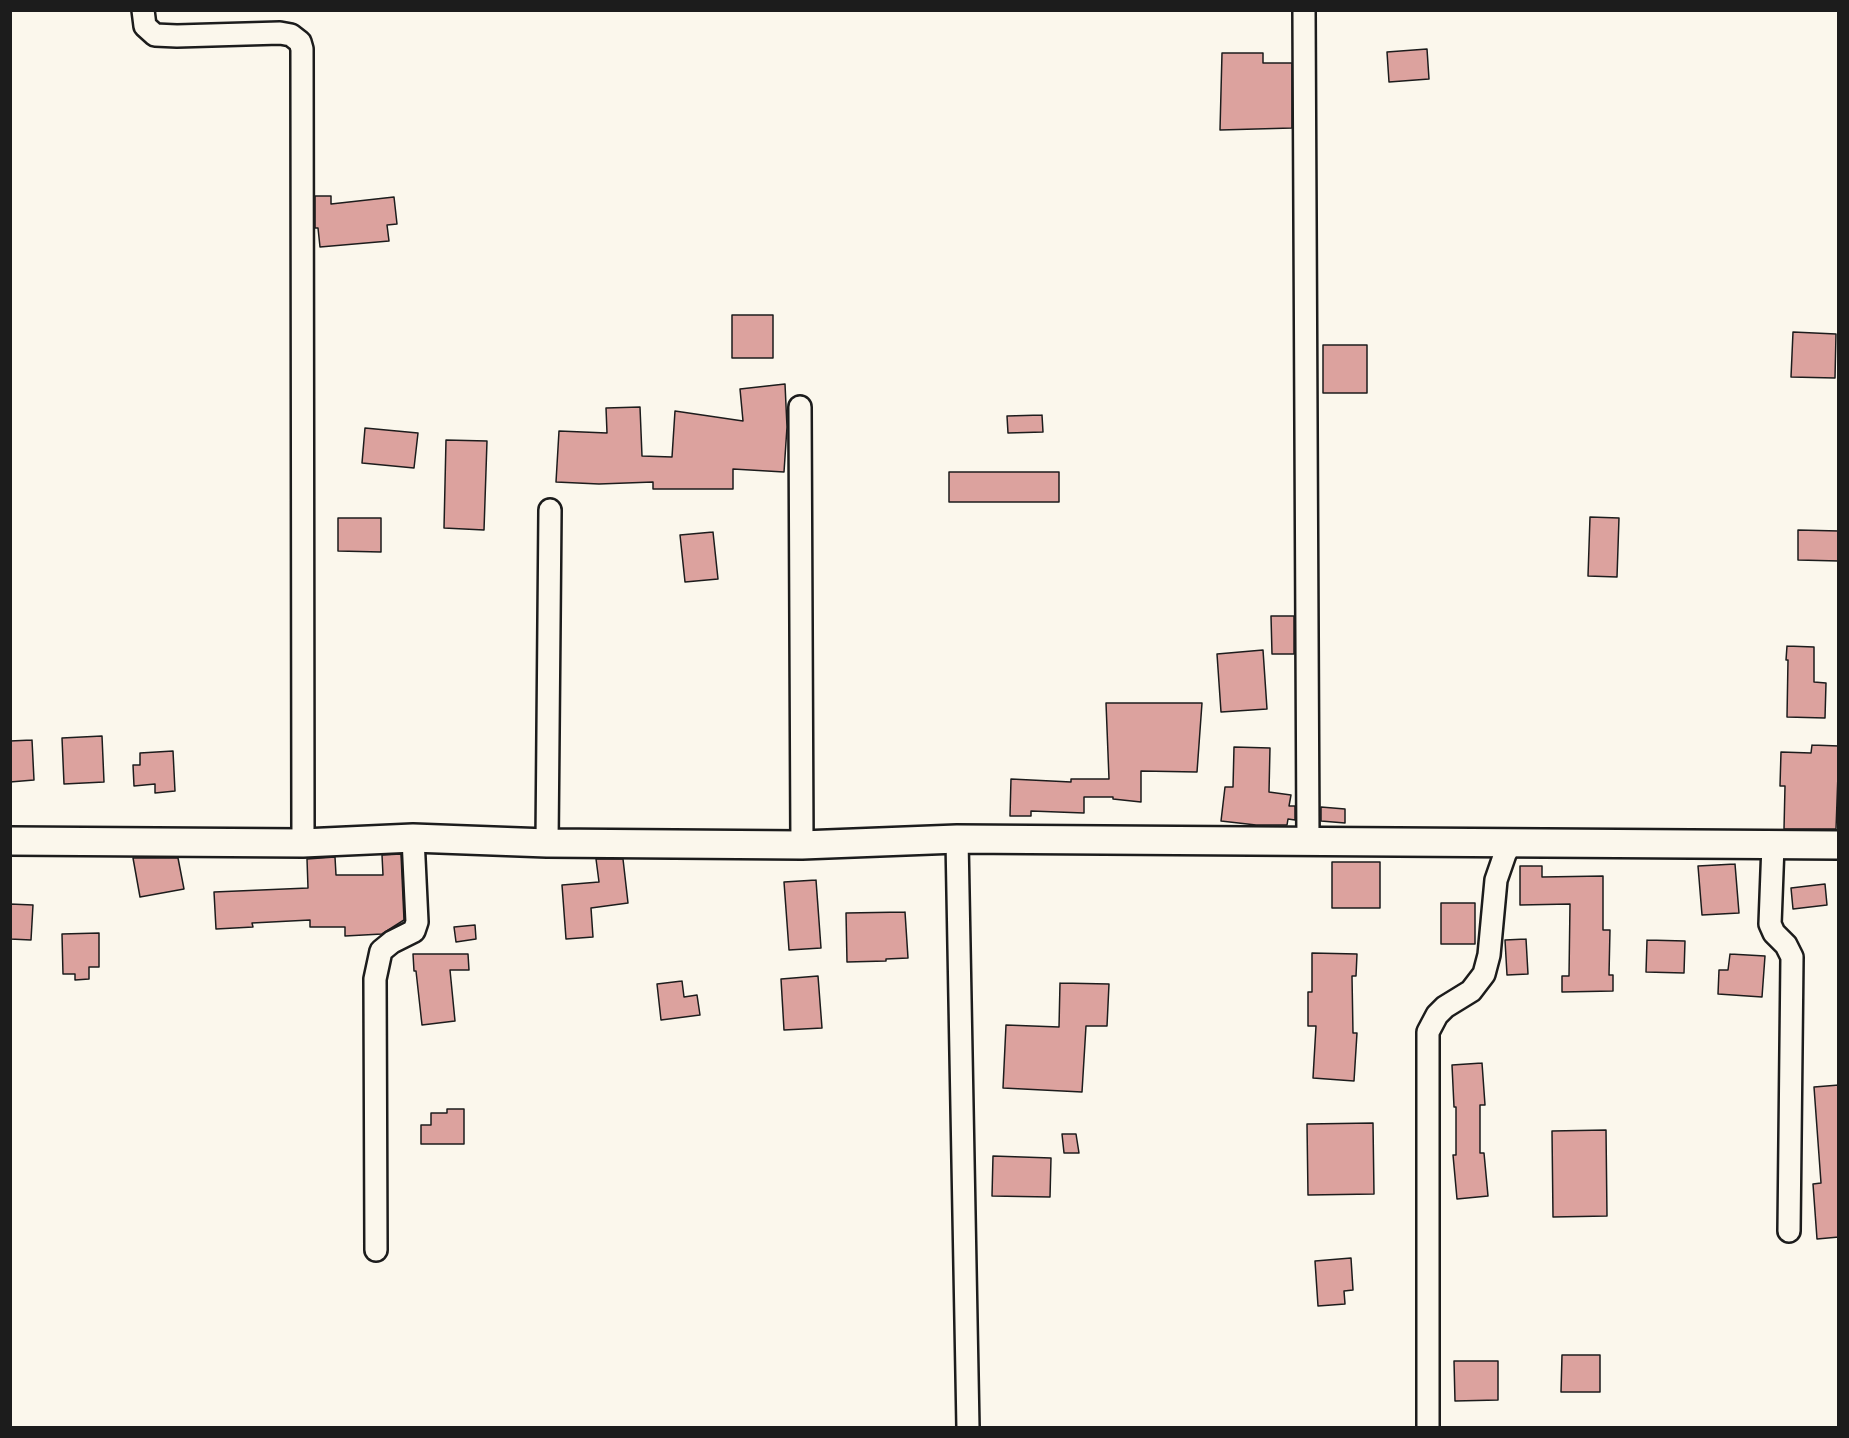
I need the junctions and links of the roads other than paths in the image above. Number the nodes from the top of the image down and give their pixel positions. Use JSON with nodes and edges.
{"nodes":[{"id":1,"x":143,"y":10,"type":"edge"},
{"id":2,"x":1304,"y":10,"type":"edge"},
{"id":3,"x":800,"y":406,"type":"dead end"},
{"id":4,"x":550,"y":510,"type":"dead end"},
{"id":5,"x":413,"y":838,"type":"junction"},
{"id":6,"x":957,"y":839,"type":"junction"},
{"id":7,"x":1308,"y":841,"type":"junction"},
{"id":8,"x":10,"y":842,"type":"edge"},
{"id":9,"x":1512,"y":842,"type":"junction"},
{"id":10,"x":303,"y":843,"type":"junction"},
{"id":11,"x":547,"y":843,"type":"junction"},
{"id":12,"x":802,"y":845,"type":"junction"},
{"id":13,"x":1773,"y":845,"type":"junction"},
{"id":14,"x":1839,"y":845,"type":"edge"},
{"id":15,"x":1789,"y":1231,"type":"dead end"},
{"id":16,"x":376,"y":1250,"type":"dead end"},
{"id":17,"x":968,"y":1428,"type":"edge"},
{"id":18,"x":1428,"y":1428,"type":"edge"}],
"edges":[{"from":1,"to":10,"type":"street"},
{"from":2,"to":7,"type":"street"},
{"from":3,"to":12,"type":"street"},
{"from":4,"to":11,"type":"street"},
{"from":5,"to":10,"type":"street"},
{"from":5,"to":11,"type":"street"},
{"from":5,"to":16,"type":"street"},
{"from":6,"to":7,"type":"street"},
{"from":6,"to":12,"type":"street"},
{"from":6,"to":17,"type":"street"},
{"from":7,"to":9,"type":"street"},
{"from":8,"to":10,"type":"street"},
{"from":9,"to":13,"type":"street"},
{"from":9,"to":18,"type":"street"},
{"from":11,"to":12,"type":"street"},
{"from":13,"to":14,"type":"street"},
{"from":13,"to":15,"type":"street"}]}
